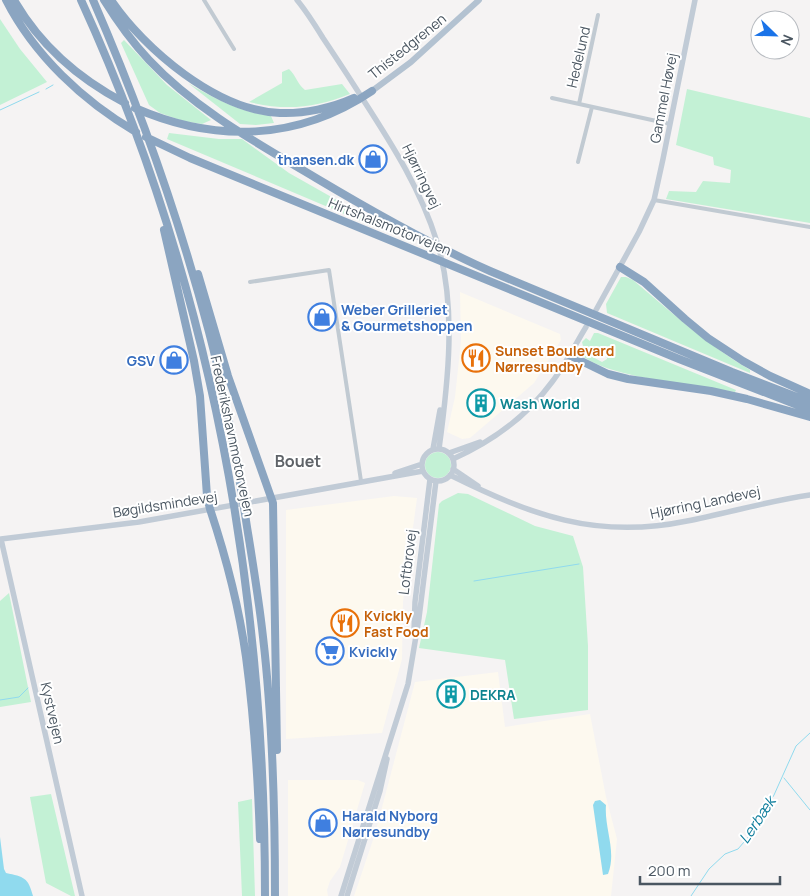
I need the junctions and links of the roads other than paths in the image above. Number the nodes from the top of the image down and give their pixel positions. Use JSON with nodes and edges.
{"nodes":[{"id":1,"x":6,"y":0,"type":"edge"},
{"id":2,"x":14,"y":0,"type":"edge"},
{"id":3,"x":81,"y":0,"type":"edge"},
{"id":4,"x":93,"y":0,"type":"edge"},
{"id":5,"x":104,"y":0,"type":"edge"},
{"id":6,"x":111,"y":0,"type":"edge"},
{"id":7,"x":204,"y":0,"type":"edge"},
{"id":8,"x":478,"y":0,"type":"edge"},
{"id":9,"x":695,"y":0,"type":"edge"},
{"id":10,"x":299,"y":2,"type":"edge"},
{"id":11,"x":598,"y":15,"type":"dead end"},
{"id":12,"x":234,"y":48,"type":"dead end"},
{"id":13,"x":374,"y":90,"type":"joint"},
{"id":14,"x":552,"y":98,"type":"dead end"},
{"id":15,"x":351,"y":102,"type":"junction"},
{"id":16,"x":578,"y":104,"type":"junction"},
{"id":17,"x":592,"y":107,"type":"junction"},
{"id":18,"x":670,"y":124,"type":"junction"},
{"id":19,"x":144,"y":155,"type":"junction"},
{"id":20,"x":578,"y":162,"type":"dead end"},
{"id":21,"x":158,"y":163,"type":"junction"},
{"id":22,"x":654,"y":200,"type":"junction"},
{"id":23,"x":810,"y":227,"type":"edge"},
{"id":24,"x":620,"y":267,"type":"junction"},
{"id":25,"x":250,"y":282,"type":"dead end"},
{"id":26,"x":596,"y":310,"type":"dead end"},
{"id":27,"x":586,"y":327,"type":"dead end"},
{"id":28,"x":569,"y":355,"type":"junction"},
{"id":29,"x":810,"y":394,"type":"edge"},
{"id":30,"x":810,"y":402,"type":"edge"},
{"id":31,"x":810,"y":410,"type":"edge"},
{"id":32,"x":810,"y":417,"type":"edge"},
{"id":33,"x":487,"y":440,"type":"junction"},
{"id":34,"x":436,"y":449,"type":"junction"},
{"id":35,"x":449,"y":453,"type":"junction"},
{"id":36,"x":453,"y":459,"type":"junction"},
{"id":37,"x":422,"y":464,"type":"junction"},
{"id":38,"x":423,"y":471,"type":"junction"},
{"id":39,"x":452,"y":472,"type":"junction"},
{"id":40,"x":384,"y":477,"type":"junction"},
{"id":41,"x":430,"y":479,"type":"junction"},
{"id":42,"x":361,"y":481,"type":"junction"},
{"id":43,"x":436,"y":481,"type":"junction"},
{"id":44,"x":810,"y":495,"type":"edge"},
{"id":45,"x":272,"y":498,"type":"junction"},
{"id":46,"x":210,"y":509,"type":"junction"},
{"id":47,"x":0,"y":537,"type":"edge"},
{"id":48,"x":413,"y":649,"type":"junction"},
{"id":49,"x":388,"y":751,"type":"junction"},
{"id":50,"x":275,"y":852,"type":"junction"},
{"id":51,"x":82,"y":896,"type":"edge"},
{"id":52,"x":263,"y":896,"type":"edge"},
{"id":53,"x":275,"y":896,"type":"edge"},
{"id":54,"x":341,"y":896,"type":"edge"},
{"id":55,"x":347,"y":896,"type":"edge"}],
"edges":[{"from":1,"to":31,"type":"highway","name":"Hirtshalsmotorvejen"},
{"from":2,"to":15,"type":"highway"},
{"from":3,"to":19,"type":"highway","name":"Frederikshavnmotorvejen"},
{"from":4,"to":21,"type":"highway","name":"Frederikshavnmotorvejen"},
{"from":5,"to":30,"type":"highway","name":"Hirtshalsmotorvejen"},
{"from":6,"to":15,"type":"highway"},
{"from":7,"to":12,"type":"street"},
{"from":8,"to":13,"type":"main road","name":"Thistedgrenen"},
{"from":9,"to":18,"type":"main road","name":"Gammel Høvej"},
{"from":10,"to":34,"type":"main road","name":"Hjørringvej"},
{"from":11,"to":16,"type":"street","name":"Hedelund"},
{"from":13,"to":15,"type":"highway"},
{"from":14,"to":16,"type":"street","name":"Hedelund"},
{"from":16,"to":17,"type":"street","name":"Hedelund"},
{"from":17,"to":18,"type":"street","name":"Hedelund"},
{"from":17,"to":20,"type":"street"},
{"from":18,"to":22,"type":"main road","name":"Gammel Høvej"},
{"from":19,"to":46,"type":"highway"},
{"from":19,"to":52,"type":"highway","name":"Frederikshavnmotorvejen"},
{"from":21,"to":45,"type":"highway"},
{"from":21,"to":50,"type":"highway","name":"Frederikshavnmotorvejen"},
{"from":22,"to":23,"type":"street"},
{"from":22,"to":24,"type":"main road","name":"Gammel Høvej"},
{"from":24,"to":26,"type":"main road","name":"Gammel Høvej"},
{"from":24,"to":29,"type":"highway"},
{"from":25,"to":42,"type":"street"},
{"from":27,"to":28,"type":"main road"},
{"from":28,"to":32,"type":"highway"},
{"from":28,"to":33,"type":"main road"},
{"from":33,"to":35,"type":"main road"},
{"from":33,"to":36,"type":"main road"},
{"from":34,"to":35,"type":"main road"},
{"from":34,"to":37,"type":"main road"},
{"from":35,"to":36,"type":"main road"},
{"from":36,"to":39,"type":"main road"},
{"from":37,"to":38,"type":"main road"},
{"from":37,"to":40,"type":"main road","name":"Bøgildsmindevej"},
{"from":38,"to":40,"type":"main road","name":"Bøgildsmindevej"},
{"from":38,"to":41,"type":"main road"},
{"from":39,"to":43,"type":"main road"},
{"from":39,"to":44,"type":"main road","name":"Hjørring Landevej"},
{"from":40,"to":42,"type":"main road","name":"Bøgildsmindevej"},
{"from":41,"to":43,"type":"main road"},
{"from":41,"to":48,"type":"main road","name":"Loftbrovej"},
{"from":42,"to":45,"type":"main road","name":"Bøgildsmindevej"},
{"from":43,"to":48,"type":"main road","name":"Loftbrovej"},
{"from":45,"to":46,"type":"main road","name":"Bøgildsmindevej"},
{"from":45,"to":50,"type":"highway"},
{"from":46,"to":47,"type":"main road","name":"Bøgildsmindevej"},
{"from":46,"to":52,"type":"highway"},
{"from":47,"to":51,"type":"main road","name":"Kystvejen"},
{"from":48,"to":49,"type":"main road","name":"Loftbrovej"},
{"from":49,"to":54,"type":"main road","name":"Loftbrovej"},
{"from":49,"to":55,"type":"main road","name":"Loftbrovej"},
{"from":50,"to":53,"type":"highway","name":"Frederikshavnmotorvejen"}]}
